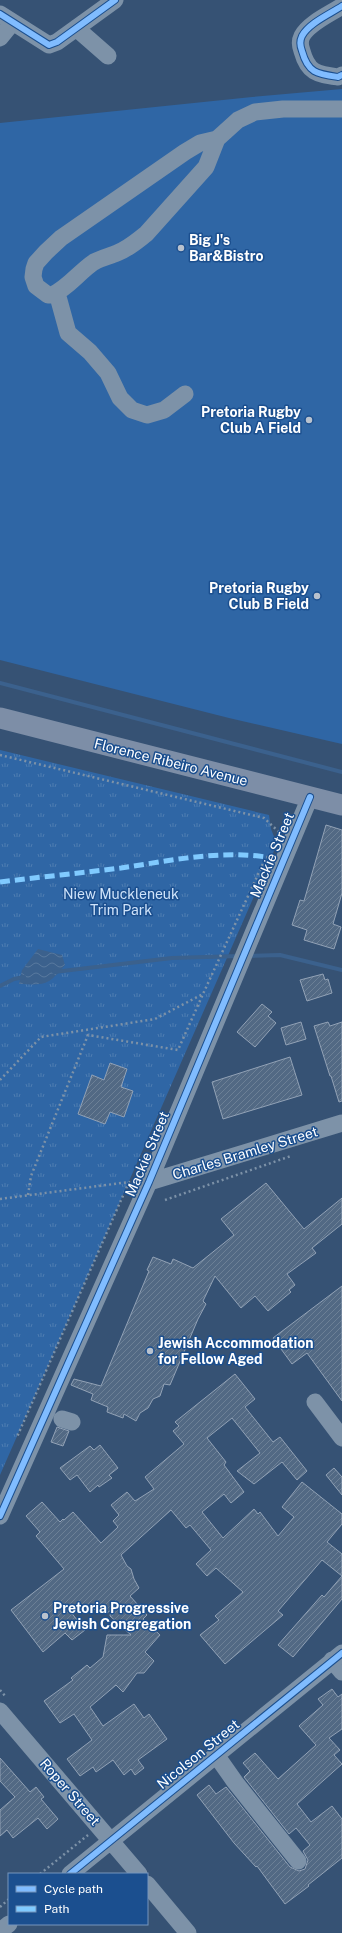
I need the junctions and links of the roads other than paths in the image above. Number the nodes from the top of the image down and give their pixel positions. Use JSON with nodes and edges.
{"nodes":[{"id":1,"x":115,"y":0,"type":"edge"},
{"id":2,"x":342,"y":6,"type":"edge"},
{"id":3,"x":6,"y":18,"type":"edge"},
{"id":4,"x":76,"y":28,"type":"junction"},
{"id":5,"x":0,"y":38,"type":"edge"},
{"id":6,"x":108,"y":56,"type":"dead end"},
{"id":7,"x":342,"y":74,"type":"edge"},
{"id":8,"x":342,"y":109,"type":"edge"},
{"id":9,"x":217,"y":139,"type":"junction"},
{"id":10,"x":57,"y":293,"type":"junction"},
{"id":11,"x":185,"y":394,"type":"dead end"},
{"id":12,"x":0,"y":718,"type":"edge"},
{"id":13,"x":310,"y":797,"type":"junction"},
{"id":14,"x":342,"y":805,"type":"edge"},
{"id":15,"x":342,"y":1123,"type":"edge"},
{"id":16,"x":149,"y":1182,"type":"junction"},
{"id":17,"x":315,"y":1402,"type":"dead end"},
{"id":18,"x":342,"y":1438,"type":"edge"},
{"id":19,"x":0,"y":1516,"type":"edge"},
{"id":20,"x":339,"y":1662,"type":"edge"},
{"id":21,"x":0,"y":1711,"type":"edge"},
{"id":22,"x":216,"y":1755,"type":"junction"},
{"id":23,"x":111,"y":1840,"type":"junction"},
{"id":24,"x":298,"y":1861,"type":"dead end"},
{"id":25,"x":71,"y":1873,"type":"edge"},
{"id":26,"x":138,"y":1873,"type":"edge"},
{"id":27,"x":148,"y":1885,"type":"edge"},
{"id":28,"x":8,"y":1925,"type":"edge"},
{"id":29,"x":0,"y":1931,"type":"edge"},
{"id":30,"x":188,"y":1933,"type":"edge"}],
"edges":[{"from":1,"to":4,"type":"street"},
{"from":2,"to":7,"type":"street"},
{"from":3,"to":4,"type":"street"},
{"from":3,"to":5,"type":"street"},
{"from":4,"to":6,"type":"street"},
{"from":8,"to":9,"type":"street"},
{"from":9,"to":10,"type":"street"},
{"from":9,"to":10,"type":"street"},
{"from":10,"to":11,"type":"street"},
{"from":12,"to":13,"type":"main road","name":"Florence Ribeiro Avenue"},
{"from":13,"to":14,"type":"main road","name":"Florence Ribeiro Avenue"},
{"from":13,"to":16,"type":"street","name":"Mackie Street"},
{"from":15,"to":16,"type":"street","name":"Charles Bramley Street"},
{"from":16,"to":19,"type":"street","name":"Mackie Street"},
{"from":17,"to":18,"type":"street"},
{"from":20,"to":22,"type":"street","name":"Nicolson Street"},
{"from":21,"to":23,"type":"street","name":"Roper Street"},
{"from":22,"to":23,"type":"street","name":"Nicolson Street"},
{"from":22,"to":24,"type":"street"},
{"from":23,"to":25,"type":"street","name":"Nicolson Street"},
{"from":23,"to":26,"type":"street","name":"Roper Street"},
{"from":27,"to":30,"type":"street"},
{"from":28,"to":29,"type":"street"}]}
